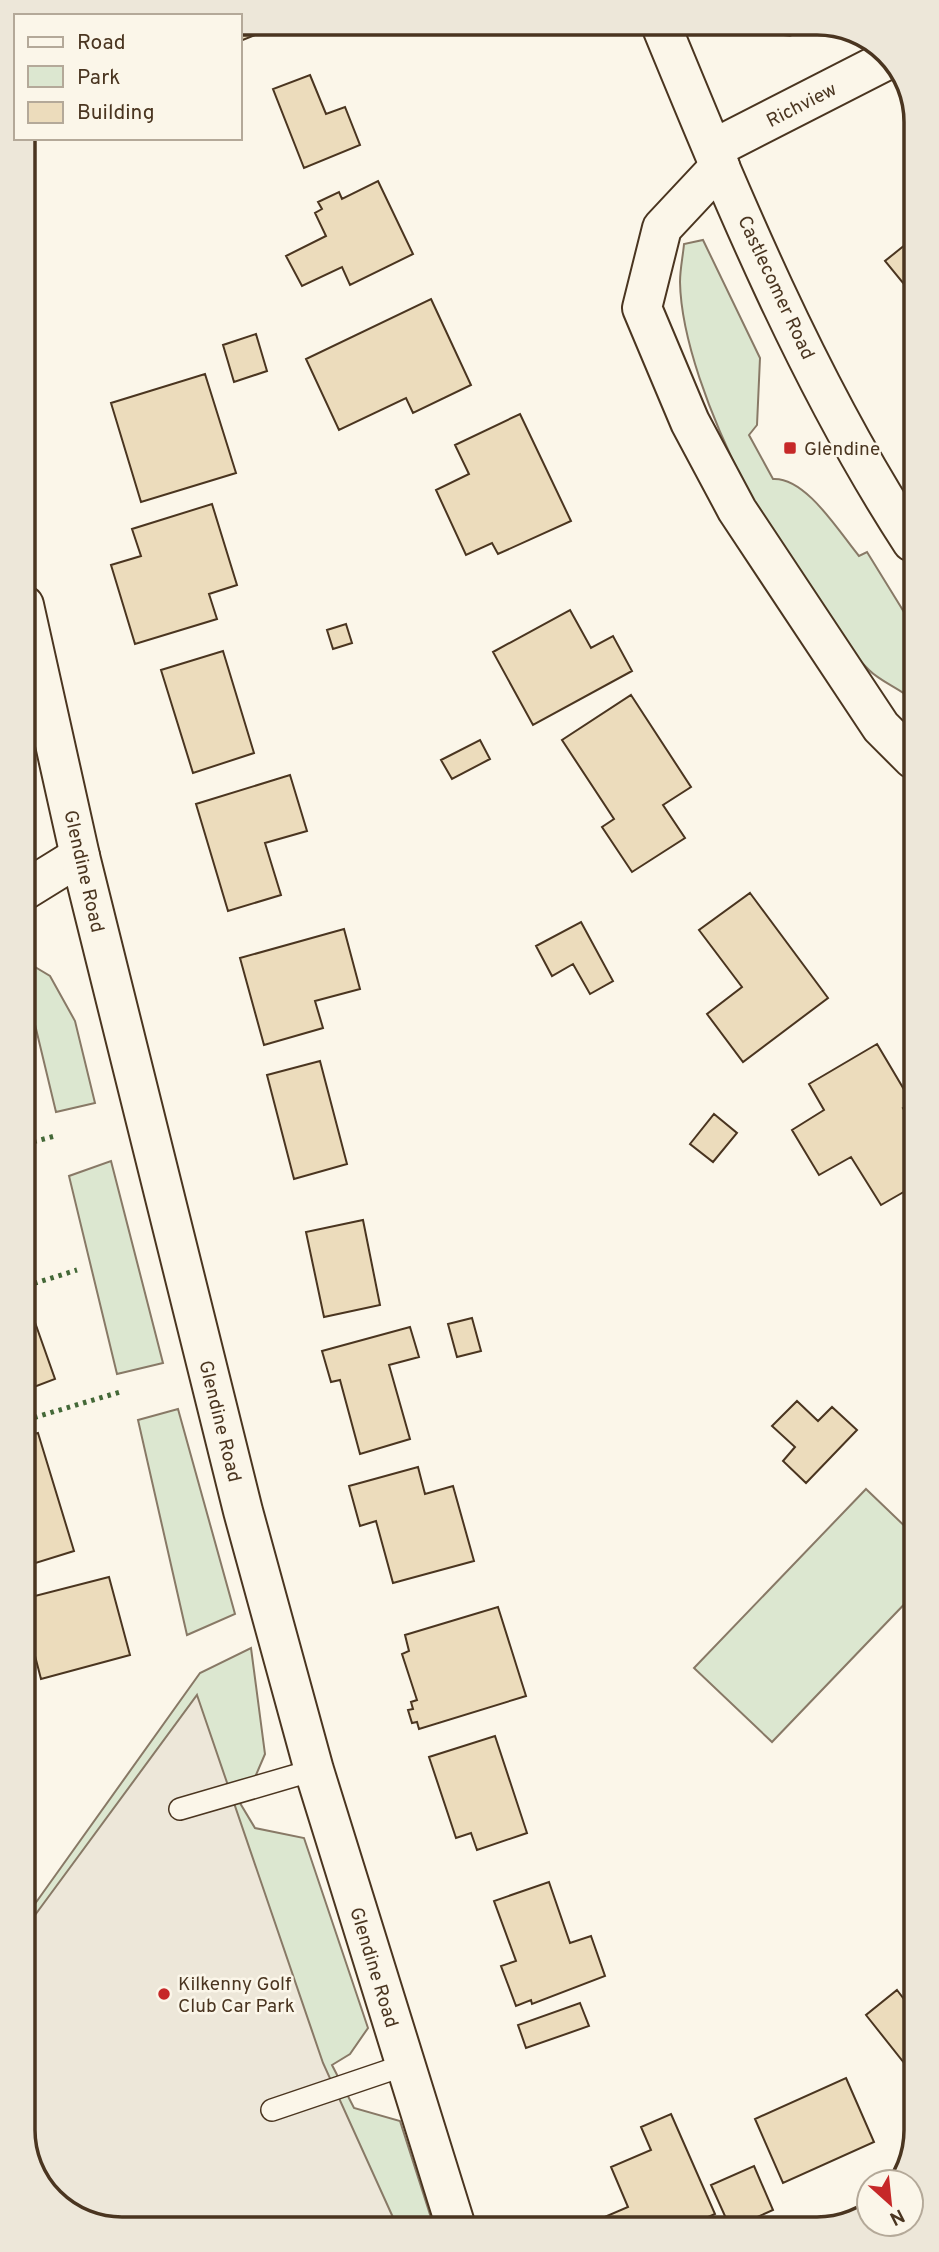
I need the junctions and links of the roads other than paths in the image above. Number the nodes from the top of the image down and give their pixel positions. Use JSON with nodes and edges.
{"nodes":[{"id":1,"x":665,"y":35,"type":"edge"},
{"id":2,"x":882,"y":63,"type":"edge"},
{"id":3,"x":717,"y":158,"type":"junction"},
{"id":4,"x":904,"y":529,"type":"edge"},
{"id":5,"x":35,"y":654,"type":"edge"},
{"id":6,"x":904,"y":750,"type":"edge"},
{"id":7,"x":80,"y":856,"type":"junction"},
{"id":8,"x":35,"y":884,"type":"edge"},
{"id":9,"x":314,"y":1770,"type":"junction"},
{"id":10,"x":180,"y":1809,"type":"dead end"},
{"id":11,"x":405,"y":2065,"type":"junction"},
{"id":12,"x":272,"y":2110,"type":"dead end"},
{"id":13,"x":453,"y":2217,"type":"edge"}],
"edges":[{"from":1,"to":3,"type":"street","name":"Castlecomer Road"},
{"from":2,"to":3,"type":"street","name":"Richview"},
{"from":3,"to":4,"type":"street","name":"Castlecomer Road"},
{"from":3,"to":6,"type":"street","name":"Richview"},
{"from":5,"to":7,"type":"street","name":"Glendine Road"},
{"from":7,"to":8,"type":"street"},
{"from":7,"to":9,"type":"street","name":"Glendine Road"},
{"from":9,"to":10,"type":"lane"},
{"from":9,"to":11,"type":"street","name":"Glendine Road"},
{"from":11,"to":12,"type":"lane"},
{"from":11,"to":13,"type":"street","name":"Glendine Road"}]}
